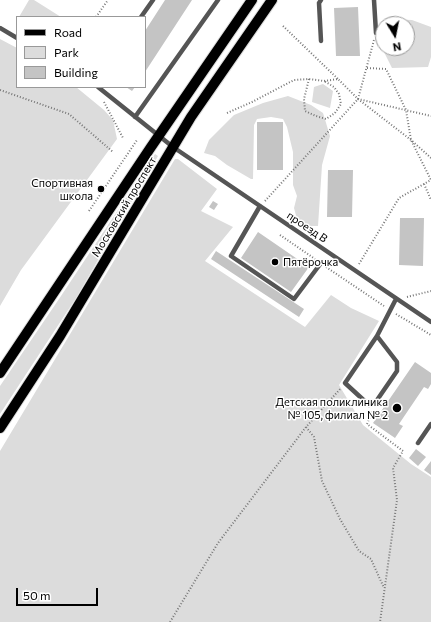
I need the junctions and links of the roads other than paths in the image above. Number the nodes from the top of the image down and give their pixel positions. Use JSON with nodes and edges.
{"nodes":[{"id":1,"x":153,"y":0,"type":"edge"},
{"id":2,"x":218,"y":0,"type":"edge"},
{"id":3,"x":252,"y":0,"type":"edge"},
{"id":4,"x":272,"y":0,"type":"edge"},
{"id":5,"x":321,"y":0,"type":"edge"},
{"id":6,"x":374,"y":0,"type":"edge"},
{"id":7,"x":142,"y":16,"type":"edge"},
{"id":8,"x":375,"y":16,"type":"edge"},
{"id":9,"x":0,"y":28,"type":"edge"},
{"id":10,"x":16,"y":37,"type":"edge"},
{"id":11,"x":321,"y":41,"type":"dead end"},
{"id":12,"x":99,"y":88,"type":"edge"},
{"id":13,"x":135,"y":117,"type":"junction"},
{"id":14,"x":159,"y":136,"type":"junction"},
{"id":15,"x":173,"y":147,"type":"junction"},
{"id":16,"x":260,"y":206,"type":"junction"},
{"id":17,"x":321,"y":263,"type":"road end"},
{"id":18,"x":396,"y":299,"type":"junction"},
{"id":19,"x":431,"y":322,"type":"edge"},
{"id":20,"x":377,"y":336,"type":"junction"},
{"id":21,"x":0,"y":374,"type":"edge"},
{"id":22,"x":431,"y":424,"type":"edge"},
{"id":23,"x":0,"y":428,"type":"edge"},
{"id":24,"x":418,"y":442,"type":"dead end"}],
"edges":[{"from":1,"to":7,"type":"lane"},
{"from":2,"to":13,"type":"lane"},
{"from":3,"to":14,"type":"main road","name":"Московский проспект"},
{"from":4,"to":15,"type":"main road","name":"Московский проспект"},
{"from":5,"to":11,"type":"lane"},
{"from":6,"to":8,"type":"lane"},
{"from":9,"to":10,"type":"lane"},
{"from":12,"to":13,"type":"lane","name":"проезд B"},
{"from":13,"to":14,"type":"lane","name":"проезд B"},
{"from":14,"to":15,"type":"lane","name":"проезд B"},
{"from":14,"to":21,"type":"main road","name":"Московский проспект"},
{"from":15,"to":16,"type":"lane","name":"проезд B"},
{"from":15,"to":23,"type":"main road","name":"Московский проспект"},
{"from":16,"to":17,"type":"lane"},
{"from":16,"to":18,"type":"lane","name":"проезд B"},
{"from":18,"to":19,"type":"lane","name":"проезд B"},
{"from":18,"to":20,"type":"lane"},
{"from":20,"to":20,"type":"lane"},
{"from":22,"to":24,"type":"lane"}]}
